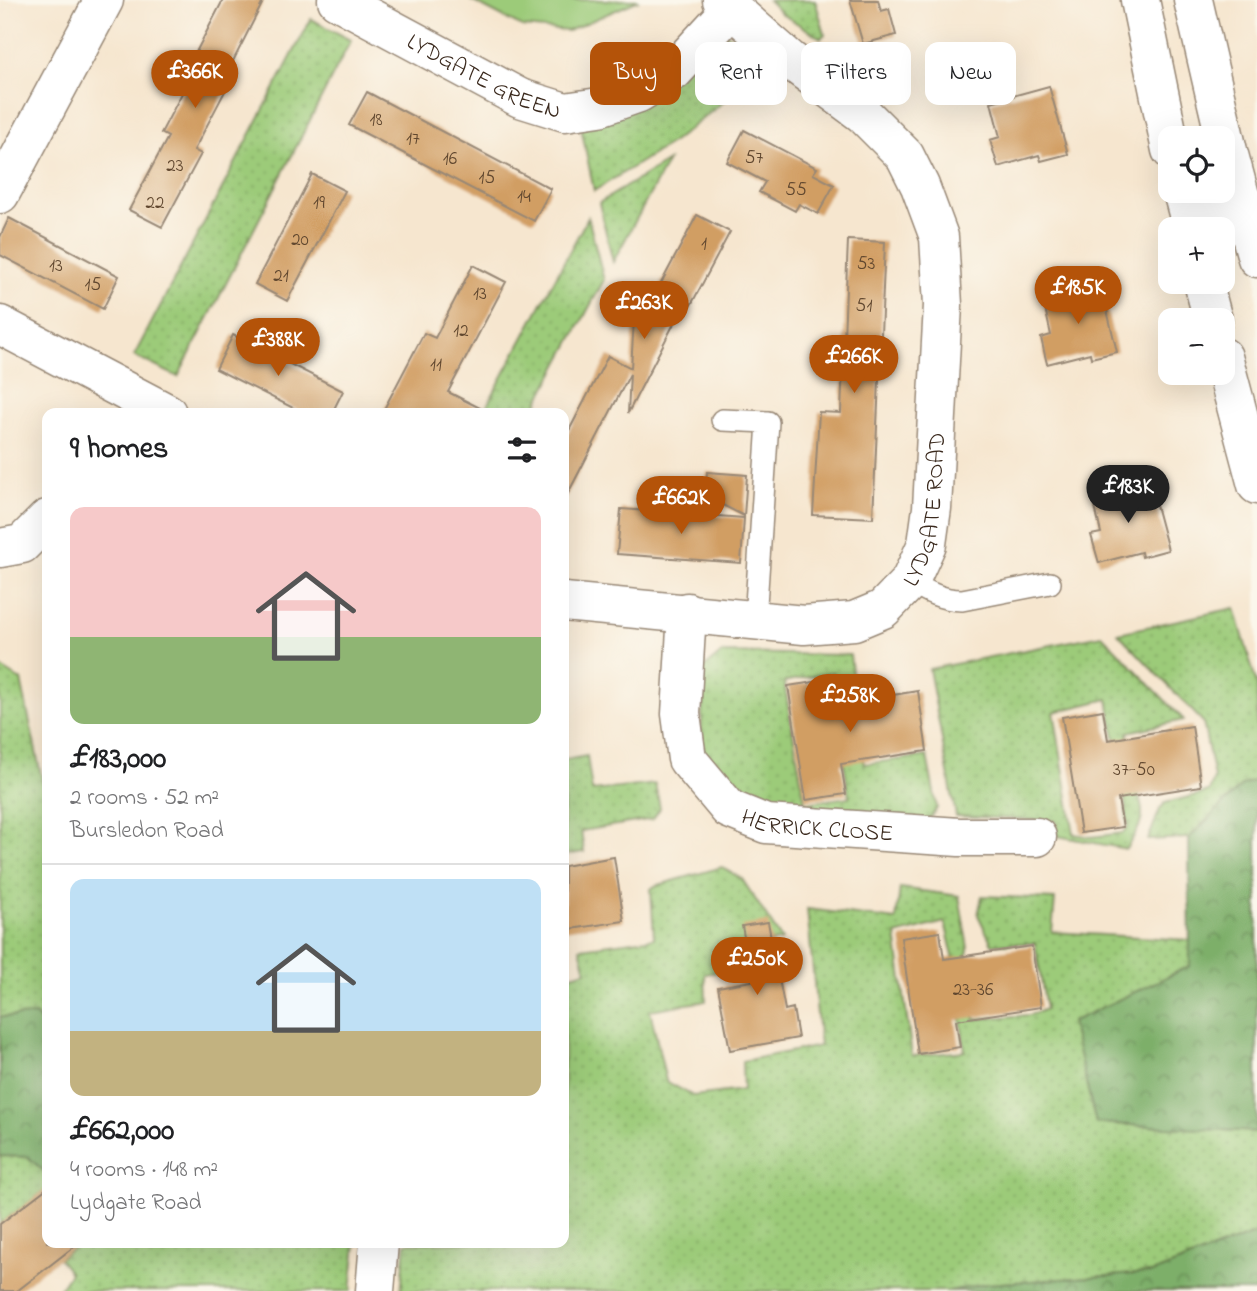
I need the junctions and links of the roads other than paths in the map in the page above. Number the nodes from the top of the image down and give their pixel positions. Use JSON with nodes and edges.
{"nodes":[{"id":1,"x":104,"y":0,"type":"edge"},
{"id":2,"x":337,"y":0,"type":"edge"},
{"id":3,"x":1140,"y":0,"type":"edge"},
{"id":4,"x":1193,"y":0,"type":"edge"},
{"id":5,"x":727,"y":4,"type":"edge"},
{"id":6,"x":1166,"y":126,"type":"edge"},
{"id":7,"x":0,"y":194,"type":"edge"},
{"id":8,"x":1251,"y":210,"type":"edge"},
{"id":9,"x":1188,"y":215,"type":"edge"},
{"id":10,"x":1257,"y":258,"type":"edge"},
{"id":11,"x":0,"y":325,"type":"edge"},
{"id":12,"x":1230,"y":385,"type":"edge"},
{"id":13,"x":108,"y":399,"type":"edge"},
{"id":14,"x":146,"y":408,"type":"edge"},
{"id":15,"x":722,"y":420,"type":"dead end"},
{"id":16,"x":1257,"y":485,"type":"edge"},
{"id":17,"x":42,"y":525,"type":"edge"},
{"id":18,"x":0,"y":548,"type":"edge"},
{"id":19,"x":910,"y":582,"type":"junction"},
{"id":20,"x":1050,"y":583,"type":"dead end"},
{"id":21,"x":569,"y":602,"type":"edge"},
{"id":22,"x":687,"y":612,"type":"junction"},
{"id":23,"x":755,"y":620,"type":"junction"},
{"id":24,"x":1037,"y":837,"type":"dead end"},
{"id":25,"x":379,"y":1248,"type":"edge"},
{"id":26,"x":375,"y":1291,"type":"edge"}],
"edges":[{"from":1,"to":7,"type":"street"},
{"from":2,"to":5,"type":"street","name":"LYDGATE GREEN"},
{"from":3,"to":6,"type":"street"},
{"from":4,"to":8,"type":"street"},
{"from":5,"to":19,"type":"street","name":"LYDGATE ROAD"},
{"from":8,"to":9,"type":"street"},
{"from":8,"to":10,"type":"street"},
{"from":11,"to":13,"type":"street"},
{"from":12,"to":16,"type":"street"},
{"from":13,"to":14,"type":"street"},
{"from":15,"to":23,"type":"lane"},
{"from":17,"to":18,"type":"street"},
{"from":19,"to":20,"type":"lane"},
{"from":19,"to":23,"type":"street","name":"LYDGATE ROAD"},
{"from":21,"to":22,"type":"street","name":"LYDGATE ROAD"},
{"from":22,"to":23,"type":"street","name":"LYDGATE ROAD"},
{"from":22,"to":24,"type":"street","name":"HERRICK CLOSE"},
{"from":25,"to":26,"type":"street"}]}
